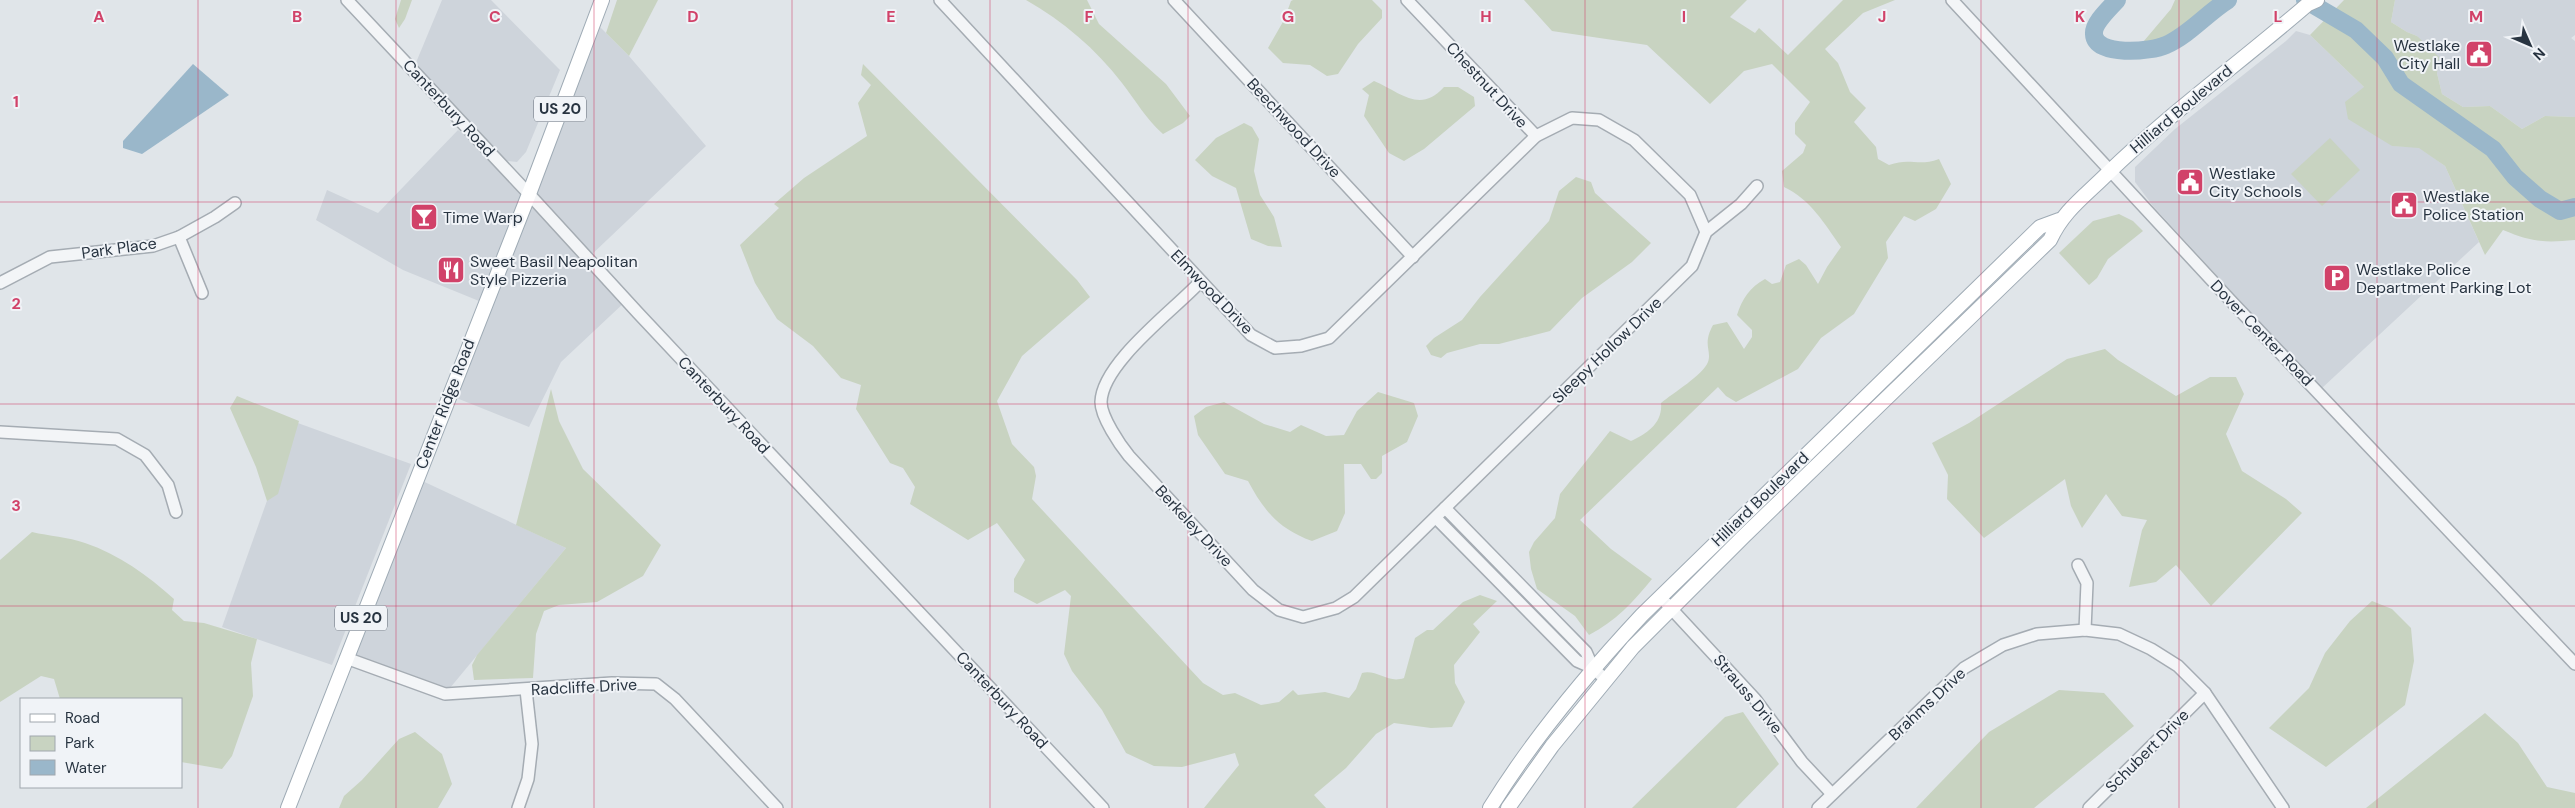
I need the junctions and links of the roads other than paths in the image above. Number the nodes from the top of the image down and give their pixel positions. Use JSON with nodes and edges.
{"nodes":[{"id":1,"x":347,"y":0,"type":"edge"},
{"id":2,"x":602,"y":0,"type":"edge"},
{"id":3,"x":940,"y":0,"type":"edge"},
{"id":4,"x":1174,"y":0,"type":"edge"},
{"id":5,"x":1407,"y":0,"type":"edge"},
{"id":6,"x":1952,"y":0,"type":"edge"},
{"id":7,"x":2312,"y":1,"type":"edge"},
{"id":8,"x":1536,"y":136,"type":"junction"},
{"id":9,"x":2111,"y":170,"type":"junction"},
{"id":10,"x":1757,"y":186,"type":"dead end"},
{"id":11,"x":529,"y":194,"type":"junction"},
{"id":12,"x":235,"y":203,"type":"dead end"},
{"id":13,"x":2059,"y":220,"type":"junction"},
{"id":14,"x":1706,"y":232,"type":"junction"},
{"id":15,"x":179,"y":237,"type":"junction"},
{"id":16,"x":1413,"y":257,"type":"junction"},
{"id":17,"x":1200,"y":282,"type":"junction"},
{"id":18,"x":0,"y":283,"type":"edge"},
{"id":19,"x":202,"y":293,"type":"dead end"},
{"id":20,"x":0,"y":432,"type":"edge"},
{"id":21,"x":1445,"y":508,"type":"junction"},
{"id":22,"x":176,"y":512,"type":"dead end"},
{"id":23,"x":1436,"y":518,"type":"junction"},
{"id":24,"x":2078,"y":565,"type":"dead end"},
{"id":25,"x":1660,"y":596,"type":"junction"},
{"id":26,"x":1671,"y":608,"type":"junction"},
{"id":27,"x":2085,"y":630,"type":"junction"},
{"id":28,"x":346,"y":658,"type":"junction"},
{"id":29,"x":2575,"y":664,"type":"edge"},
{"id":30,"x":1593,"y":668,"type":"junction"},
{"id":31,"x":1605,"y":679,"type":"junction"},
{"id":32,"x":526,"y":690,"type":"junction"},
{"id":33,"x":2205,"y":693,"type":"junction"},
{"id":34,"x":1832,"y":794,"type":"junction"},
{"id":35,"x":288,"y":808,"type":"edge"},
{"id":36,"x":518,"y":808,"type":"edge"},
{"id":37,"x":776,"y":808,"type":"edge"},
{"id":38,"x":1103,"y":808,"type":"edge"},
{"id":39,"x":1490,"y":808,"type":"edge"},
{"id":40,"x":1508,"y":808,"type":"edge"},
{"id":41,"x":1818,"y":808,"type":"edge"},
{"id":42,"x":2089,"y":808,"type":"edge"},
{"id":43,"x":2283,"y":808,"type":"edge"}],
"edges":[{"from":1,"to":11,"type":"street","name":"Canterbury Road"},
{"from":2,"to":11,"type":"main road","name":"Center Ridge Road","number":"US 20"},
{"from":3,"to":17,"type":"street","name":"Elmwood Drive"},
{"from":4,"to":16,"type":"street","name":"Beechwood Drive"},
{"from":5,"to":8,"type":"street","name":"Chestnut Drive"},
{"from":6,"to":9,"type":"street","name":"Dover Center Road"},
{"from":7,"to":9,"type":"main road","name":"Hilliard Boulevard"},
{"from":8,"to":14,"type":"street","name":"Chestnut Drive"},
{"from":8,"to":16,"type":"street","name":"Elmwood Drive"},
{"from":9,"to":13,"type":"main road","name":"Hilliard Boulevard"},
{"from":9,"to":29,"type":"street","name":"Dover Center Road"},
{"from":10,"to":14,"type":"street","name":"Sleepy Hollow Drive"},
{"from":11,"to":28,"type":"main road","name":"Center Ridge Road","number":"US 20"},
{"from":11,"to":38,"type":"street","name":"Canterbury Road"},
{"from":12,"to":15,"type":"street","name":"Park Place"},
{"from":13,"to":25,"type":"main road","name":"Hilliard Boulevard"},
{"from":13,"to":26,"type":"main road","name":"Hilliard Boulevard"},
{"from":14,"to":21,"type":"street","name":"Sleepy Hollow Drive"},
{"from":15,"to":18,"type":"street","name":"Park Place"},
{"from":15,"to":19,"type":"street"},
{"from":16,"to":17,"type":"street","name":"Elmwood Drive"},
{"from":17,"to":23,"type":"street","name":"Berkeley Drive"},
{"from":20,"to":22,"type":"street"},
{"from":21,"to":23,"type":"street","name":"Berkeley Drive"},
{"from":21,"to":30,"type":"street"},
{"from":23,"to":30,"type":"street"},
{"from":24,"to":27,"type":"street"},
{"from":25,"to":26,"type":"street","name":"Strauss Drive"},
{"from":25,"to":30,"type":"main road","name":"Hilliard Boulevard"},
{"from":26,"to":31,"type":"main road","name":"Hilliard Boulevard"},
{"from":26,"to":34,"type":"street","name":"Strauss Drive"},
{"from":27,"to":33,"type":"street","name":"Brahms Drive"},
{"from":27,"to":34,"type":"street","name":"Brahms Drive"},
{"from":28,"to":32,"type":"street","name":"Radcliffe Drive"},
{"from":28,"to":35,"type":"main road","name":"Center Ridge Road","number":"US 20"},
{"from":30,"to":31,"type":"street"},
{"from":30,"to":39,"type":"main road","name":"Hilliard Boulevard"},
{"from":31,"to":40,"type":"main road","name":"Hilliard Boulevard"},
{"from":32,"to":36,"type":"street"},
{"from":32,"to":37,"type":"street","name":"Radcliffe Drive"},
{"from":33,"to":42,"type":"street","name":"Schubert Drive"},
{"from":33,"to":43,"type":"street","name":"Brahms Drive"},
{"from":34,"to":41,"type":"street","name":"Brahms Drive"}]}
